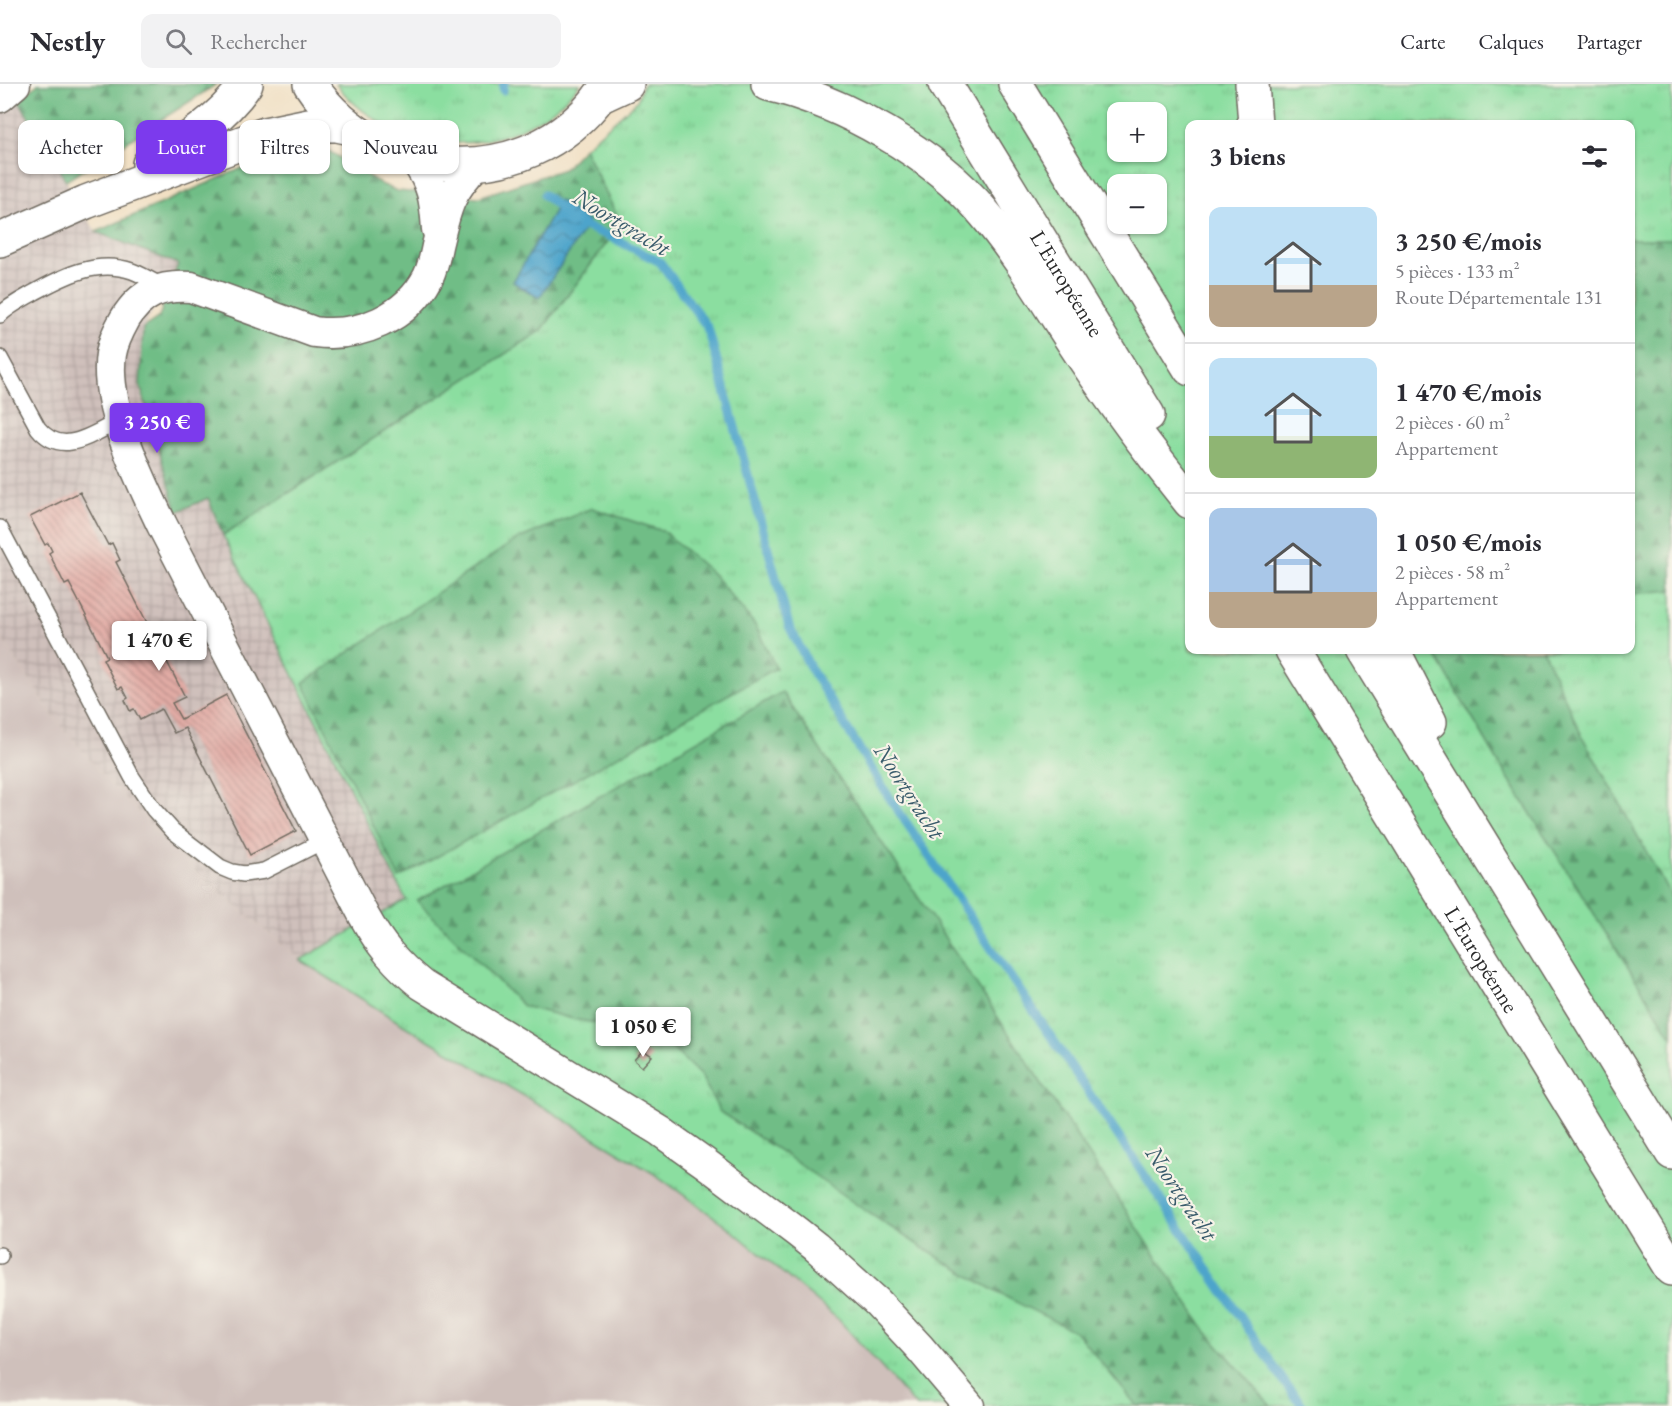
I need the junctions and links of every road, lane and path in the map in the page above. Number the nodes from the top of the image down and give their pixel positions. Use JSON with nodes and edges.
{"nodes":[{"id":1,"x":15,"y":84,"type":"edge"},
{"id":2,"x":246,"y":84,"type":"edge"},
{"id":3,"x":310,"y":84,"type":"edge"},
{"id":4,"x":768,"y":84,"type":"edge"},
{"id":5,"x":945,"y":84,"type":"edge"},
{"id":6,"x":1015,"y":84,"type":"edge"},
{"id":7,"x":1021,"y":84,"type":"edge"},
{"id":8,"x":1252,"y":84,"type":"edge"},
{"id":9,"x":611,"y":88,"type":"edge"},
{"id":10,"x":0,"y":97,"type":"edge"},
{"id":11,"x":342,"y":120,"type":"edge"},
{"id":12,"x":1255,"y":120,"type":"edge"},
{"id":13,"x":342,"y":126,"type":"edge"},
{"id":14,"x":477,"y":164,"type":"junction"},
{"id":15,"x":459,"y":165,"type":"edge"},
{"id":16,"x":425,"y":174,"type":"edge"},
{"id":17,"x":1072,"y":178,"type":"junction"},
{"id":18,"x":86,"y":202,"type":"junction"},
{"id":19,"x":0,"y":240,"type":"edge"},
{"id":20,"x":435,"y":253,"type":"junction"},
{"id":21,"x":165,"y":288,"type":"junction"},
{"id":22,"x":0,"y":315,"type":"edge"},
{"id":23,"x":0,"y":358,"type":"edge"},
{"id":24,"x":1185,"y":361,"type":"edge"},
{"id":25,"x":119,"y":421,"type":"junction"},
{"id":26,"x":1185,"y":475,"type":"edge"},
{"id":27,"x":1185,"y":495,"type":"edge"},
{"id":28,"x":0,"y":527,"type":"edge"},
{"id":29,"x":1294,"y":654,"type":"edge"},
{"id":30,"x":1365,"y":654,"type":"edge"},
{"id":31,"x":1395,"y":654,"type":"edge"},
{"id":32,"x":325,"y":840,"type":"junction"},
{"id":33,"x":1518,"y":901,"type":"junction"},
{"id":34,"x":1672,"y":1153,"type":"edge"},
{"id":35,"x":1672,"y":1269,"type":"edge"},
{"id":36,"x":969,"y":1406,"type":"edge"}],
"edges":[{"from":1,"to":10,"type":"street"},
{"from":2,"to":18,"type":"main road"},
{"from":3,"to":11,"type":"main road"},
{"from":4,"to":27,"type":"main road"},
{"from":5,"to":26,"type":"main road","name":"L'Européenne"},
{"from":6,"to":17,"type":"main road"},
{"from":7,"to":17,"type":"main road"},
{"from":8,"to":12,"type":"main road"},
{"from":9,"to":14,"type":"main road"},
{"from":13,"to":18,"type":"main road"},
{"from":14,"to":15,"type":"main road"},
{"from":14,"to":20,"type":"street"},
{"from":16,"to":20,"type":"street"},
{"from":17,"to":24,"type":"main road"},
{"from":18,"to":19,"type":"main road"},
{"from":20,"to":21,"type":"street"},
{"from":21,"to":22,"type":"lane"},
{"from":21,"to":25,"type":"street"},
{"from":23,"to":25,"type":"lane"},
{"from":25,"to":32,"type":"street"},
{"from":28,"to":32,"type":"lane"},
{"from":29,"to":35,"type":"main road","name":"L'Européenne"},
{"from":30,"to":33,"type":"main road"},
{"from":31,"to":33,"type":"main road"},
{"from":32,"to":36,"type":"street"},
{"from":33,"to":34,"type":"main road"}]}
